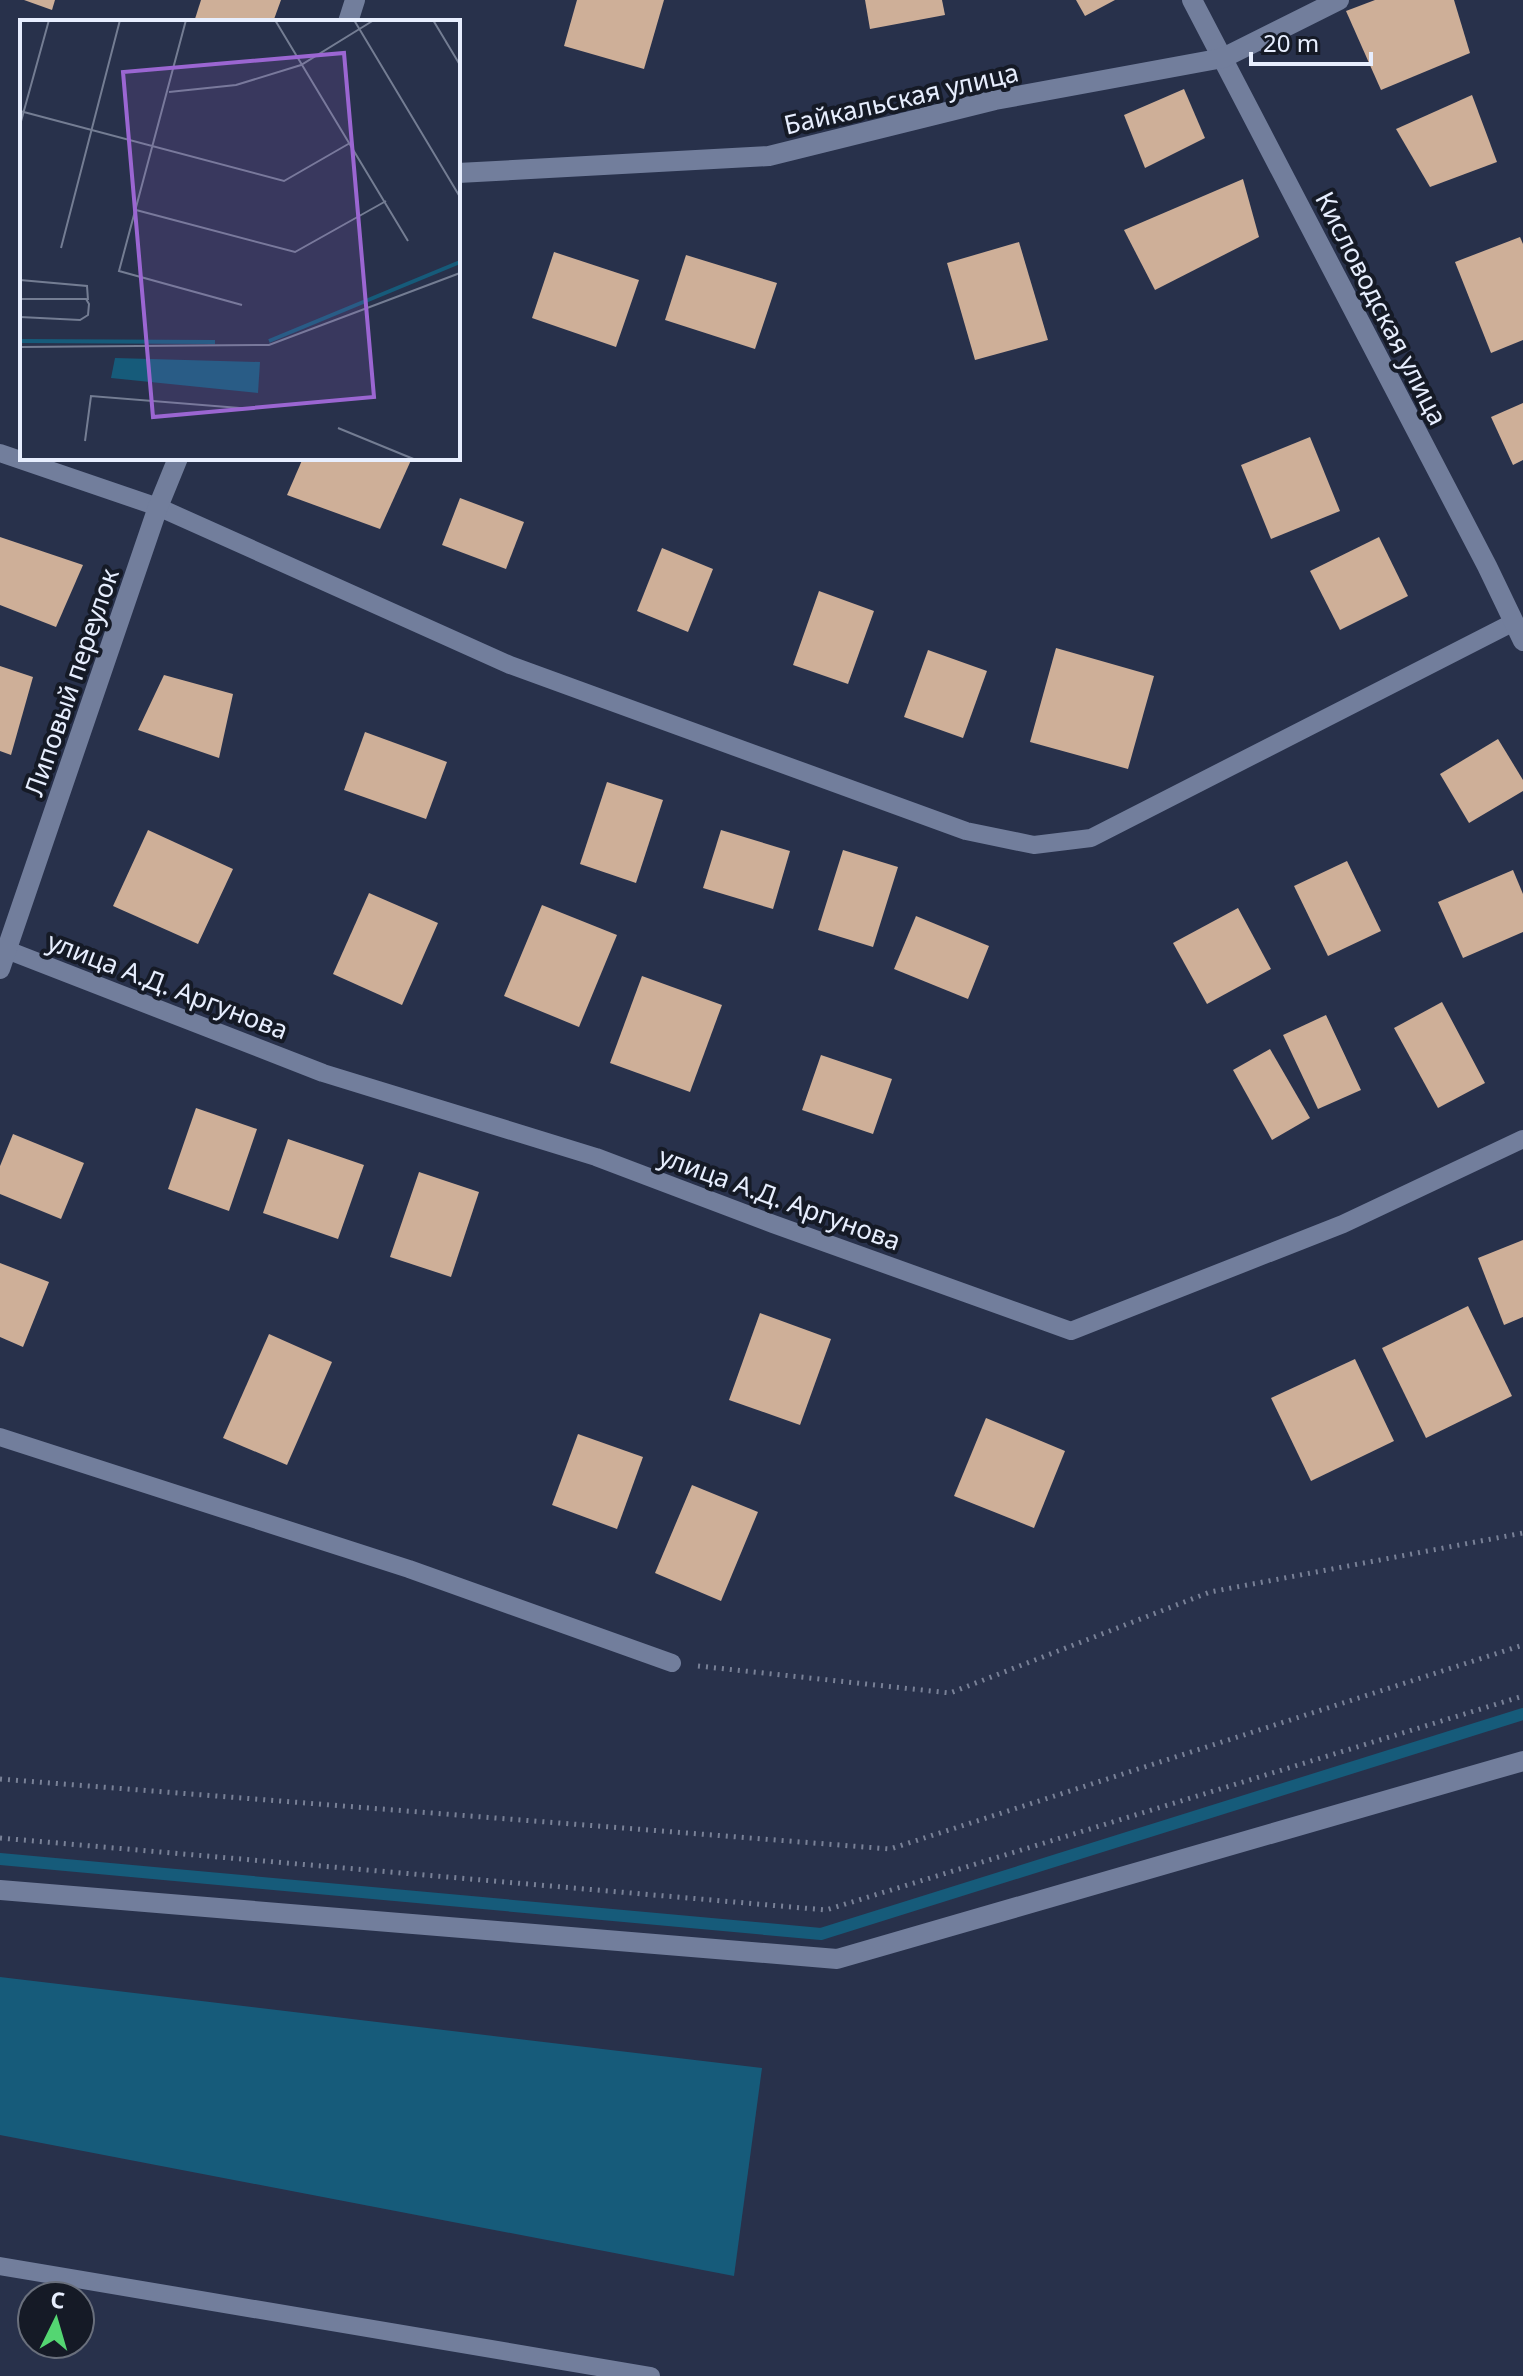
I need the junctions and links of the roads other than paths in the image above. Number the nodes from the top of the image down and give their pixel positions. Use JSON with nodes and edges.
{"nodes":[{"id":1,"x":355,"y":0,"type":"edge"},
{"id":2,"x":1192,"y":0,"type":"edge"},
{"id":3,"x":1339,"y":0,"type":"edge"},
{"id":4,"x":349,"y":20,"type":"edge"},
{"id":5,"x":1223,"y":58,"type":"junction"},
{"id":6,"x":460,"y":173,"type":"edge"},
{"id":7,"x":0,"y":453,"type":"edge"},
{"id":8,"x":20,"y":460,"type":"edge"},
{"id":9,"x":20,"y":460,"type":"edge"},
{"id":10,"x":177,"y":460,"type":"edge"},
{"id":11,"x":158,"y":507,"type":"junction"},
{"id":12,"x":1514,"y":622,"type":"junction"},
{"id":13,"x":1523,"y":641,"type":"edge"},
{"id":14,"x":3,"y":960,"type":"edge"},
{"id":15,"x":1523,"y":1139,"type":"edge"},
{"id":16,"x":0,"y":1437,"type":"edge"},
{"id":17,"x":672,"y":1663,"type":"road end"},
{"id":18,"x":1523,"y":1761,"type":"edge"},
{"id":19,"x":0,"y":1890,"type":"edge"},
{"id":20,"x":0,"y":2266,"type":"edge"},
{"id":21,"x":651,"y":2376,"type":"edge"}],
"edges":[{"from":1,"to":4,"type":"street"},
{"from":2,"to":5,"type":"street","name":"Кисловодская улица"},
{"from":3,"to":5,"type":"street","name":"Байкальская улица"},
{"from":5,"to":6,"type":"street","name":"Байкальская улица"},
{"from":5,"to":12,"type":"street","name":"Кисловодская улица"},
{"from":7,"to":8,"type":"lane"},
{"from":9,"to":11,"type":"lane"},
{"from":10,"to":11,"type":"street","name":"Липовый переулок"},
{"from":11,"to":12,"type":"lane"},
{"from":11,"to":14,"type":"street","name":"Липовый переулок"},
{"from":12,"to":13,"type":"street","name":"Кисловодская улица"},
{"from":14,"to":15,"type":"lane","name":"улица А.Д. Аргунова"},
{"from":16,"to":17,"type":"lane"},
{"from":18,"to":19,"type":"street"},
{"from":20,"to":21,"type":"lane"}]}
